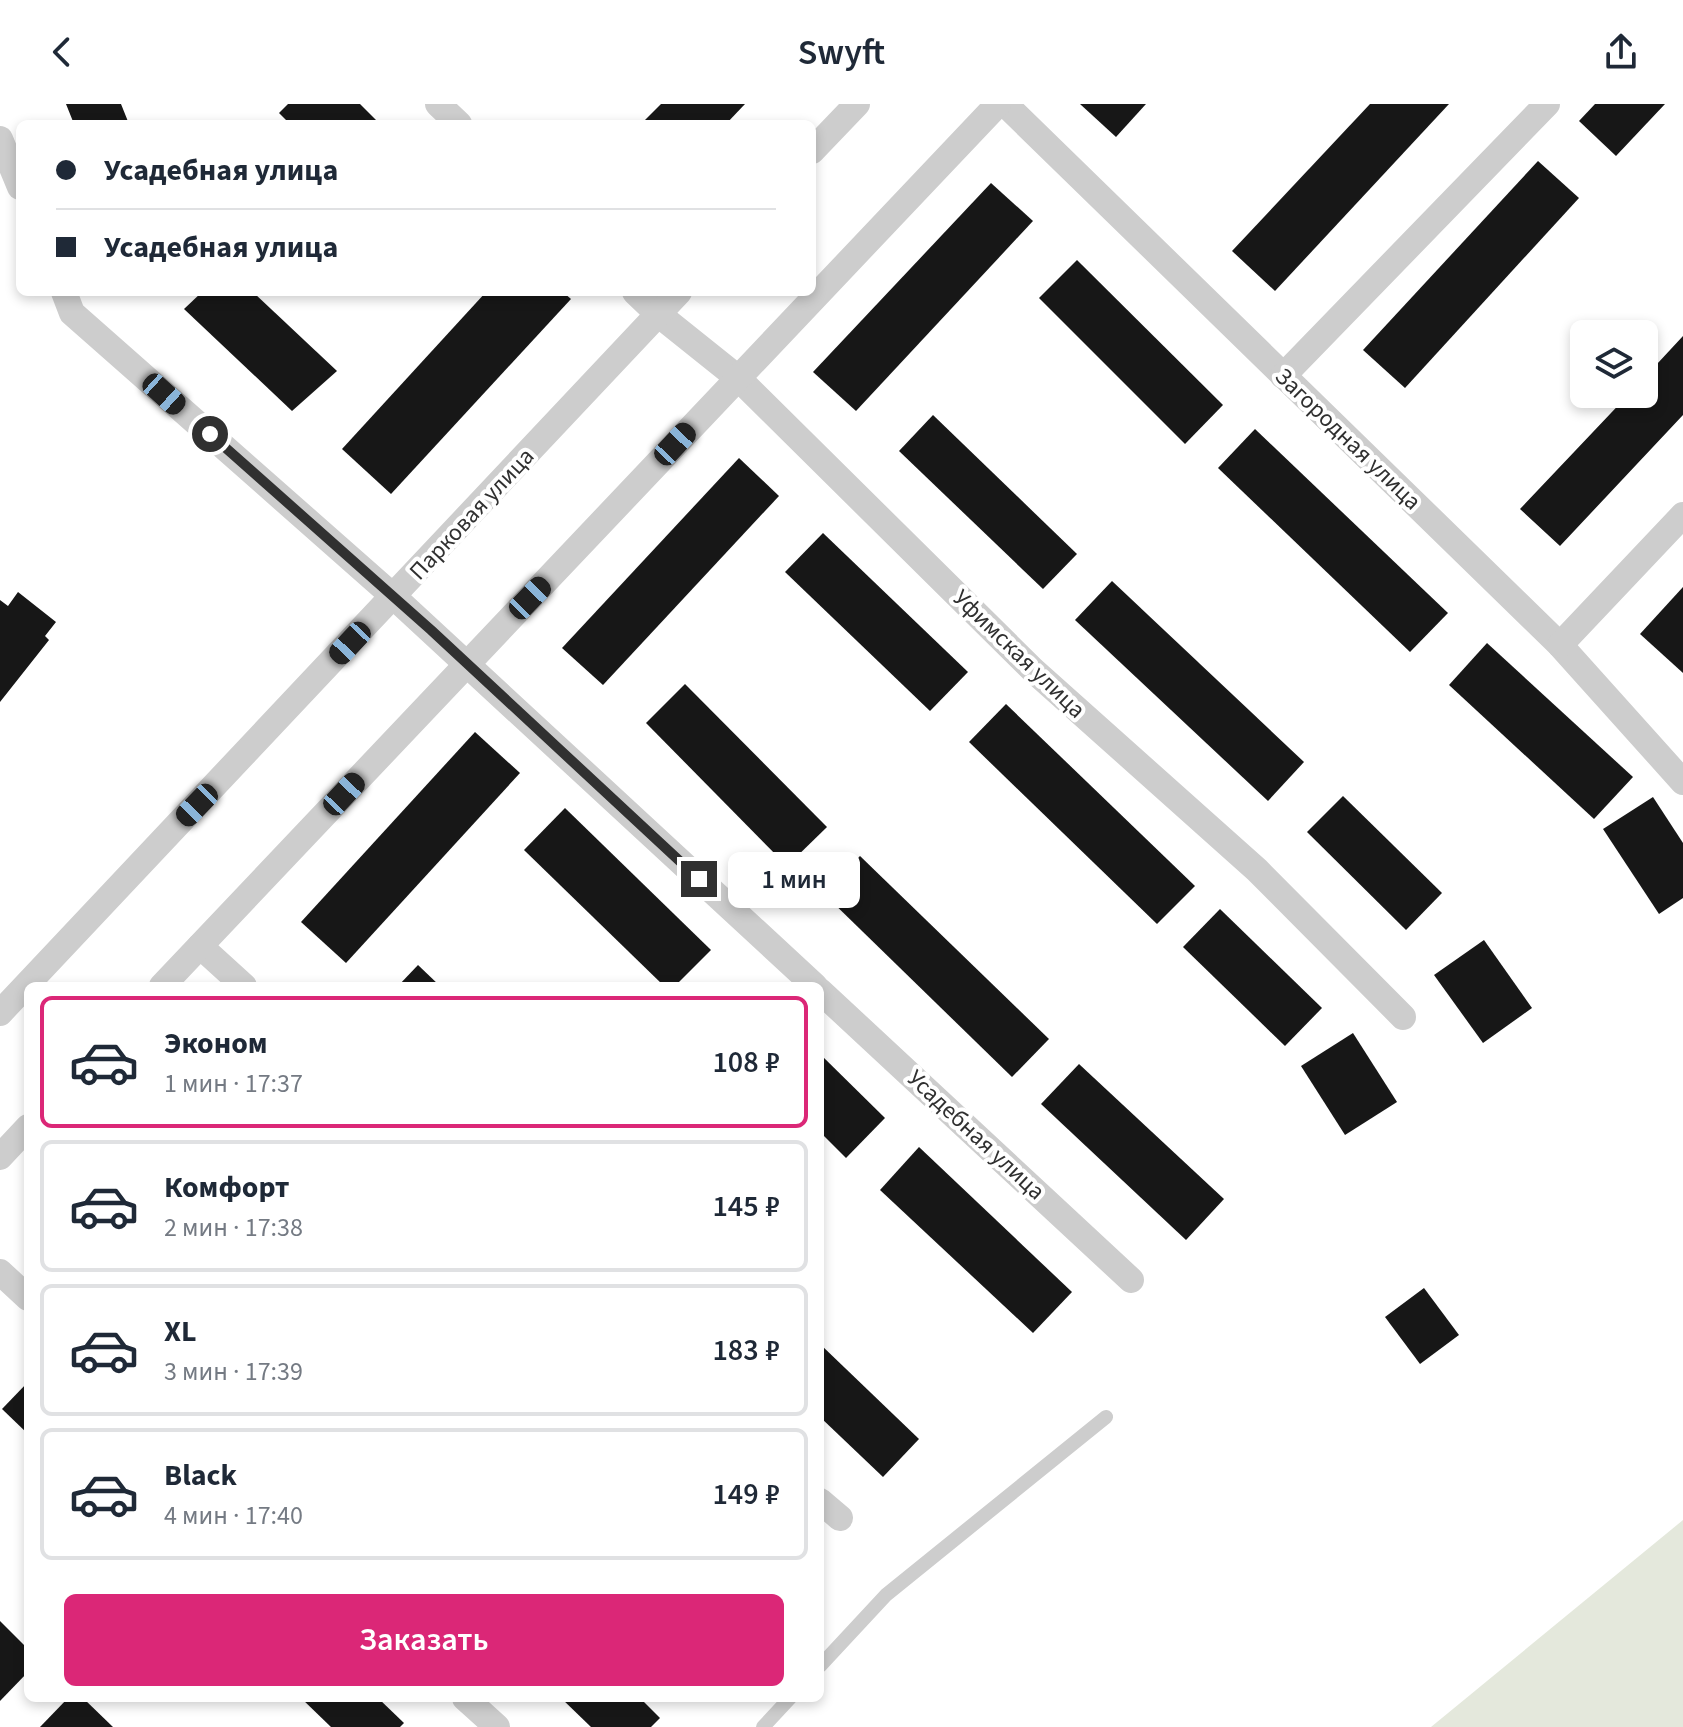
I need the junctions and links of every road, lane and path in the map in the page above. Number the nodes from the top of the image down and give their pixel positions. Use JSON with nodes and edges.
{"nodes":[{"id":1,"x":438,"y":104,"type":"edge"},
{"id":2,"x":857,"y":104,"type":"edge"},
{"id":3,"x":998,"y":104,"type":"edge"},
{"id":4,"x":1005,"y":104,"type":"edge"},
{"id":5,"x":1547,"y":104,"type":"edge"},
{"id":6,"x":455,"y":120,"type":"edge"},
{"id":7,"x":0,"y":139,"type":"edge"},
{"id":8,"x":816,"y":147,"type":"edge"},
{"id":9,"x":16,"y":177,"type":"edge"},
{"id":10,"x":66,"y":296,"type":"edge"},
{"id":11,"x":639,"y":296,"type":"edge"},
{"id":12,"x":675,"y":296,"type":"edge"},
{"id":13,"x":816,"y":296,"type":"edge"},
{"id":14,"x":816,"y":296,"type":"edge"},
{"id":15,"x":658,"y":314,"type":"junction"},
{"id":16,"x":1283,"y":376,"type":"junction"},
{"id":17,"x":738,"y":378,"type":"junction"},
{"id":18,"x":1683,"y":515,"type":"edge"},
{"id":19,"x":394,"y":597,"type":"junction"},
{"id":20,"x":1560,"y":645,"type":"junction"},
{"id":21,"x":467,"y":664,"type":"junction"},
{"id":22,"x":1683,"y":782,"type":"edge"},
{"id":23,"x":200,"y":946,"type":"junction"},
{"id":24,"x":29,"y":982,"type":"edge"},
{"id":25,"x":166,"y":982,"type":"edge"},
{"id":26,"x":240,"y":982,"type":"edge"},
{"id":27,"x":811,"y":982,"type":"edge"},
{"id":28,"x":24,"y":988,"type":"edge"},
{"id":29,"x":824,"y":995,"type":"edge"},
{"id":30,"x":0,"y":1013,"type":"edge"},
{"id":31,"x":1403,"y":1017,"type":"dead end"},
{"id":32,"x":24,"y":1131,"type":"edge"},
{"id":33,"x":0,"y":1157,"type":"edge"},
{"id":34,"x":0,"y":1272,"type":"edge"},
{"id":35,"x":1131,"y":1280,"type":"dead end"},
{"id":36,"x":24,"y":1294,"type":"edge"},
{"id":37,"x":1106,"y":1417,"type":"dead end"},
{"id":38,"x":824,"y":1504,"type":"edge"},
{"id":39,"x":840,"y":1518,"type":"dead end"},
{"id":40,"x":824,"y":1662,"type":"edge"},
{"id":41,"x":469,"y":1702,"type":"edge"},
{"id":42,"x":786,"y":1702,"type":"edge"},
{"id":43,"x":497,"y":1727,"type":"edge"},
{"id":44,"x":763,"y":1727,"type":"edge"}],
"edges":[{"from":1,"to":6,"type":"street"},
{"from":2,"to":8,"type":"street"},
{"from":3,"to":14,"type":"street"},
{"from":4,"to":16,"type":"street","name":"Загородная улица"},
{"from":5,"to":16,"type":"street"},
{"from":7,"to":9,"type":"street"},
{"from":10,"to":19,"type":"street"},
{"from":11,"to":15,"type":"street","name":"Уфимская улица"},
{"from":12,"to":15,"type":"street","name":"Парковая улица"},
{"from":13,"to":17,"type":"street"},
{"from":15,"to":17,"type":"street","name":"Уфимская улица"},
{"from":15,"to":19,"type":"street","name":"Парковая улица"},
{"from":16,"to":20,"type":"street","name":"Загородная улица"},
{"from":17,"to":21,"type":"street"},
{"from":17,"to":31,"type":"street","name":"Уфимская улица"},
{"from":18,"to":20,"type":"street"},
{"from":19,"to":21,"type":"street"},
{"from":19,"to":24,"type":"street","name":"Парковая улица"},
{"from":20,"to":22,"type":"street","name":"Загородная улица"},
{"from":21,"to":23,"type":"street"},
{"from":21,"to":27,"type":"street"},
{"from":23,"to":25,"type":"street"},
{"from":23,"to":26,"type":"street"},
{"from":28,"to":30,"type":"street","name":"Парковая улица"},
{"from":29,"to":35,"type":"street","name":"Усадебная улица"},
{"from":32,"to":33,"type":"street"},
{"from":34,"to":36,"type":"street"},
{"from":37,"to":40,"type":"lane"},
{"from":38,"to":39,"type":"street"},
{"from":41,"to":43,"type":"street"},
{"from":42,"to":44,"type":"lane"}]}
